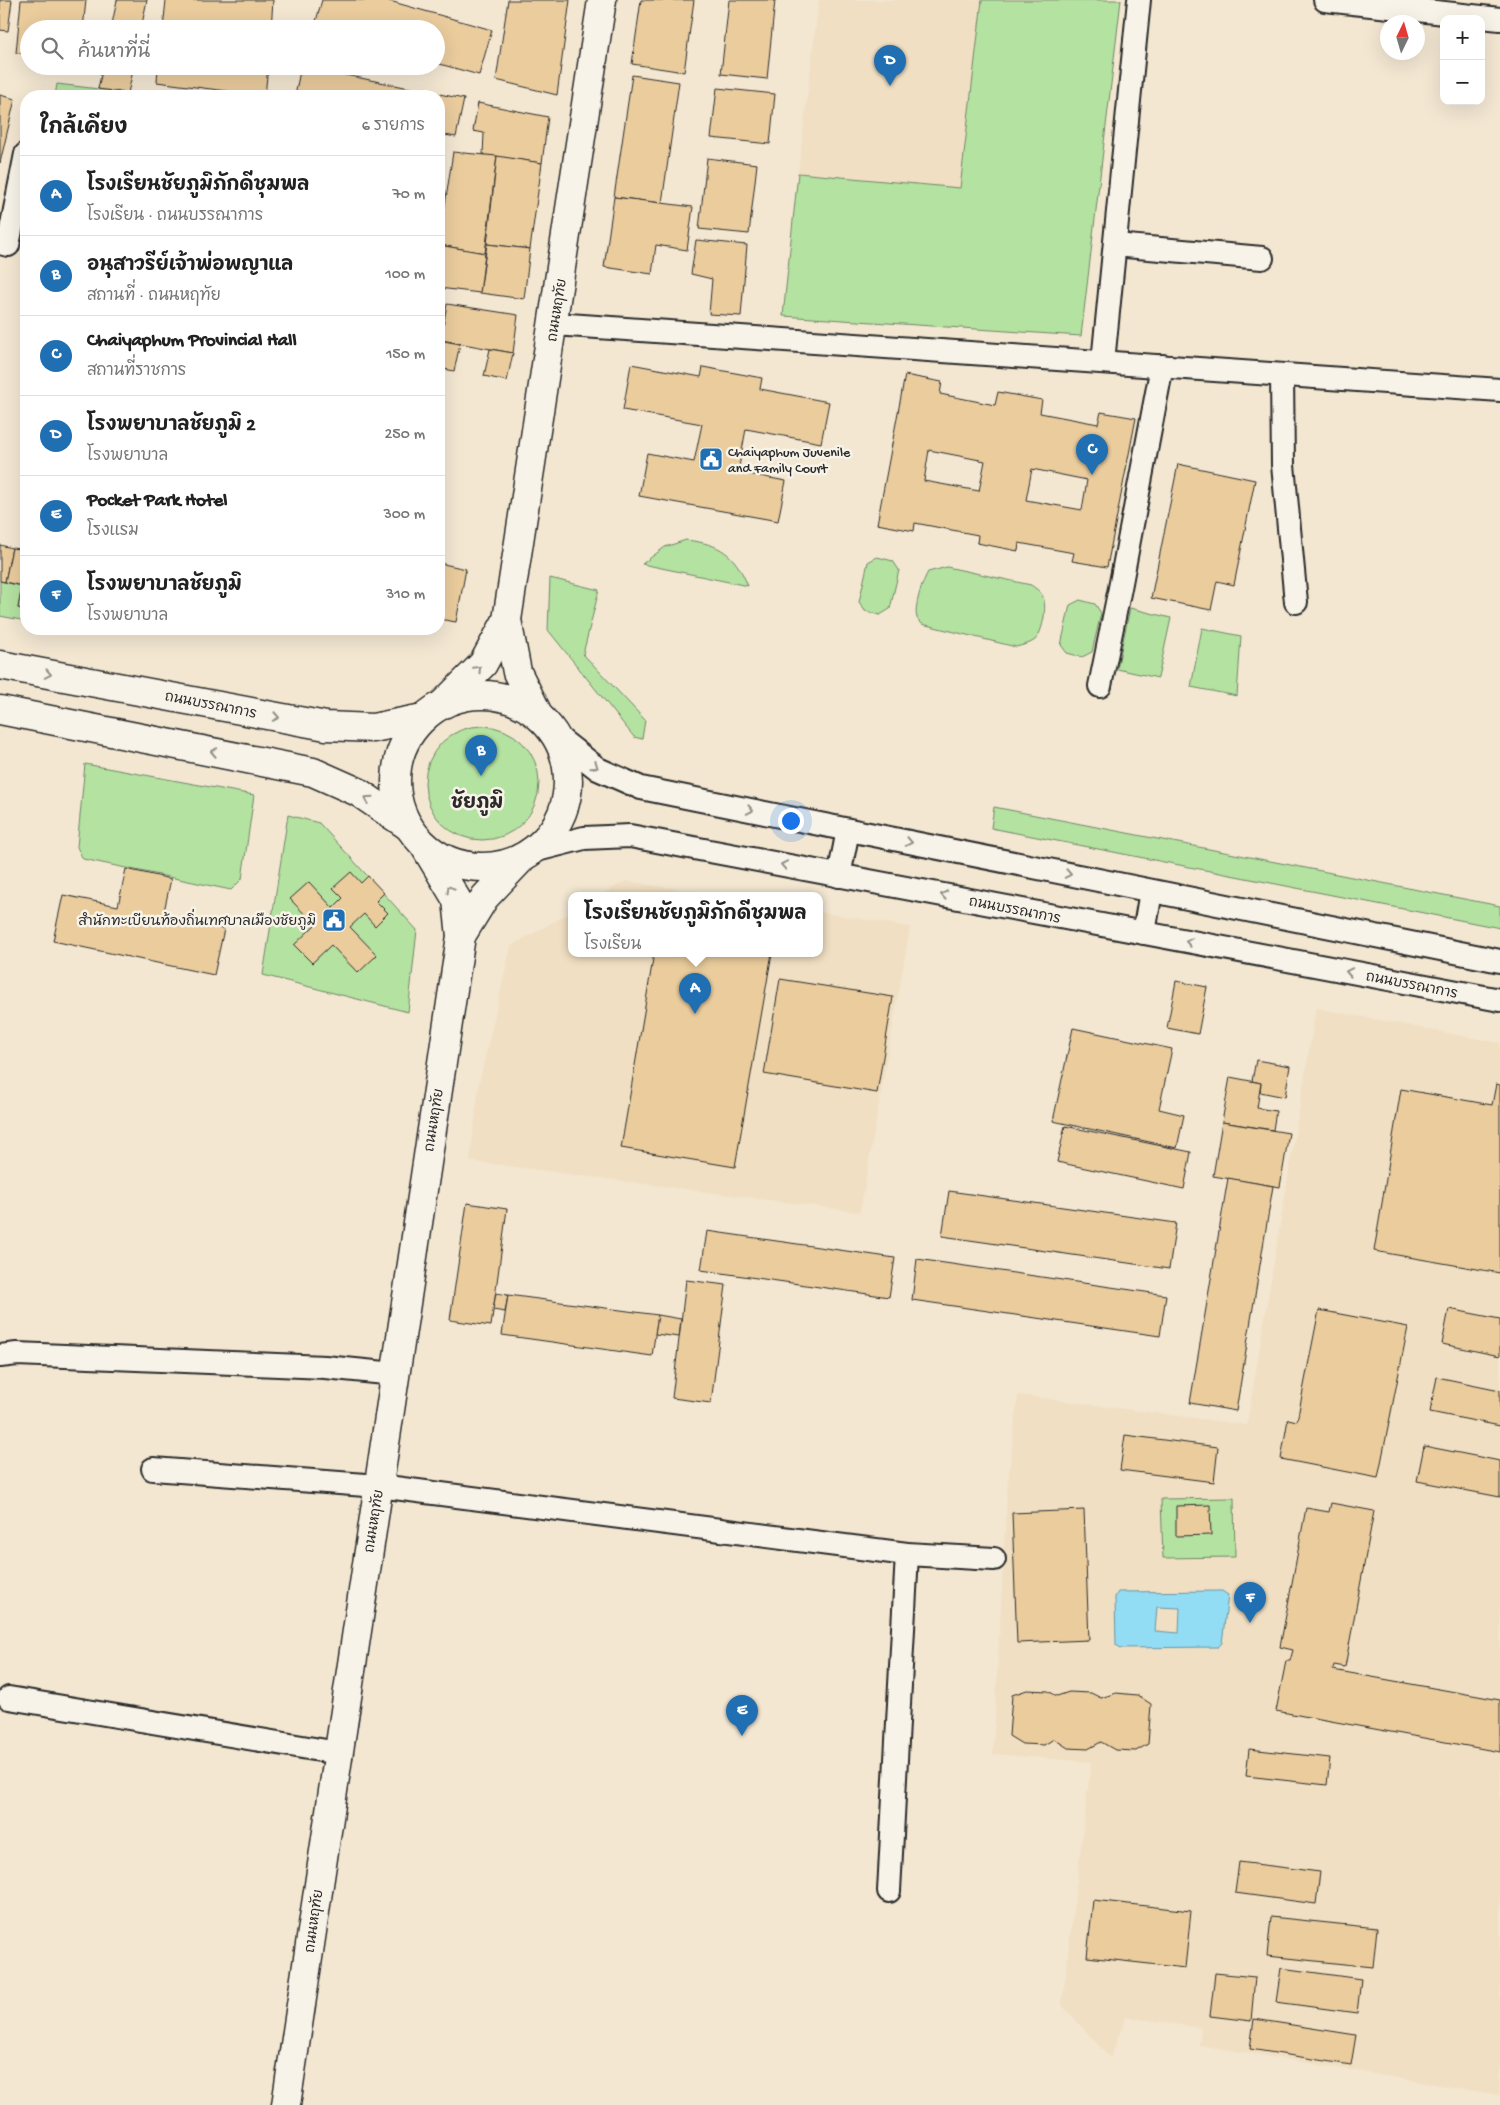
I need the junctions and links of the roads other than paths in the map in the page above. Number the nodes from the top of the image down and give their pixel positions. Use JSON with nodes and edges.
{"nodes":[{"id":1,"x":602,"y":0,"type":"edge"},
{"id":2,"x":1139,"y":0,"type":"edge"},
{"id":3,"x":1325,"y":0,"type":"edge"},
{"id":4,"x":1500,"y":19,"type":"edge"},
{"id":5,"x":20,"y":184,"type":"edge"},
{"id":6,"x":0,"y":243,"type":"edge"},
{"id":7,"x":1115,"y":245,"type":"junction"},
{"id":8,"x":1262,"y":258,"type":"dead end"},
{"id":9,"x":554,"y":324,"type":"junction"},
{"id":10,"x":1103,"y":362,"type":"junction"},
{"id":11,"x":1162,"y":366,"type":"junction"},
{"id":12,"x":1282,"y":375,"type":"junction"},
{"id":13,"x":1500,"y":390,"type":"edge"},
{"id":14,"x":1296,"y":602,"type":"dead end"},
{"id":15,"x":508,"y":620,"type":"junction"},
{"id":16,"x":0,"y":665,"type":"edge"},
{"id":17,"x":1100,"y":686,"type":"dead end"},
{"id":18,"x":0,"y":710,"type":"edge"},
{"id":19,"x":433,"y":711,"type":"junction"},
{"id":20,"x":548,"y":726,"type":"junction"},
{"id":21,"x":848,"y":830,"type":"junction"},
{"id":22,"x":416,"y":836,"type":"junction"},
{"id":23,"x":525,"y":855,"type":"junction"},
{"id":24,"x":839,"y":876,"type":"junction"},
{"id":25,"x":1151,"y":891,"type":"junction"},
{"id":26,"x":1144,"y":933,"type":"junction"},
{"id":27,"x":461,"y":936,"type":"junction"},
{"id":28,"x":1500,"y":961,"type":"edge"},
{"id":29,"x":1500,"y":1000,"type":"edge"},
{"id":30,"x":0,"y":1356,"type":"edge"},
{"id":31,"x":395,"y":1374,"type":"junction"},
{"id":32,"x":154,"y":1468,"type":"dead end"},
{"id":33,"x":378,"y":1486,"type":"junction"},
{"id":34,"x":907,"y":1554,"type":"junction"},
{"id":35,"x":994,"y":1560,"type":"dead end"},
{"id":36,"x":9,"y":1698,"type":"dead end"},
{"id":37,"x":338,"y":1753,"type":"junction"},
{"id":38,"x":889,"y":1891,"type":"dead end"},
{"id":39,"x":286,"y":2105,"type":"edge"}],
"edges":[{"from":1,"to":9,"type":"main road","name":"ถนนหฤทัย"},
{"from":2,"to":7,"type":"street"},
{"from":3,"to":4,"type":"street"},
{"from":5,"to":6,"type":"street"},
{"from":7,"to":8,"type":"street"},
{"from":7,"to":10,"type":"street"},
{"from":9,"to":10,"type":"street"},
{"from":9,"to":15,"type":"main road","name":"ถนนหฤทัย"},
{"from":10,"to":11,"type":"street"},
{"from":11,"to":12,"type":"street"},
{"from":11,"to":17,"type":"street"},
{"from":12,"to":13,"type":"street"},
{"from":12,"to":14,"type":"street"},
{"from":19,"to":15,"type":"main road","name":"ถนนหฤทัย","one_way":true},
{"from":15,"to":20,"type":"main road","name":"ถนนหฤทัย"},
{"from":16,"to":19,"type":"main road","name":"ถนนบรรณาการ","one_way":true},
{"from":22,"to":18,"type":"main road","one_way":true},
{"from":19,"to":20,"type":"main road"},
{"from":19,"to":22,"type":"main road"},
{"from":20,"to":21,"type":"street","one_way":true},
{"from":20,"to":23,"type":"main road"},
{"from":21,"to":24,"type":"street"},
{"from":21,"to":25,"type":"street","one_way":true},
{"from":22,"to":23,"type":"main road"},
{"from":27,"to":22,"type":"main road","name":"ถนนหฤทัย","one_way":true},
{"from":24,"to":23,"type":"street","name":"ถนนบรรณาการ","one_way":true},
{"from":23,"to":27,"type":"main road","name":"ถนนหฤทัย"},
{"from":26,"to":24,"type":"street","name":"ถนนบรรณาการ","one_way":true},
{"from":25,"to":26,"type":"street"},
{"from":25,"to":28,"type":"street"},
{"from":29,"to":26,"type":"street","name":"ถนนบรรณาการ","one_way":true},
{"from":27,"to":31,"type":"main road","name":"ถนนหฤทัย"},
{"from":30,"to":31,"type":"street"},
{"from":31,"to":33,"type":"main road","name":"ถนนหฤทัย"},
{"from":32,"to":33,"type":"street"},
{"from":33,"to":34,"type":"street"},
{"from":33,"to":37,"type":"main road","name":"ถนนหฤทัย"},
{"from":34,"to":35,"type":"street"},
{"from":34,"to":38,"type":"street"},
{"from":36,"to":37,"type":"street"},
{"from":37,"to":39,"type":"main road","name":"ถนนหฤทัย"}]}
